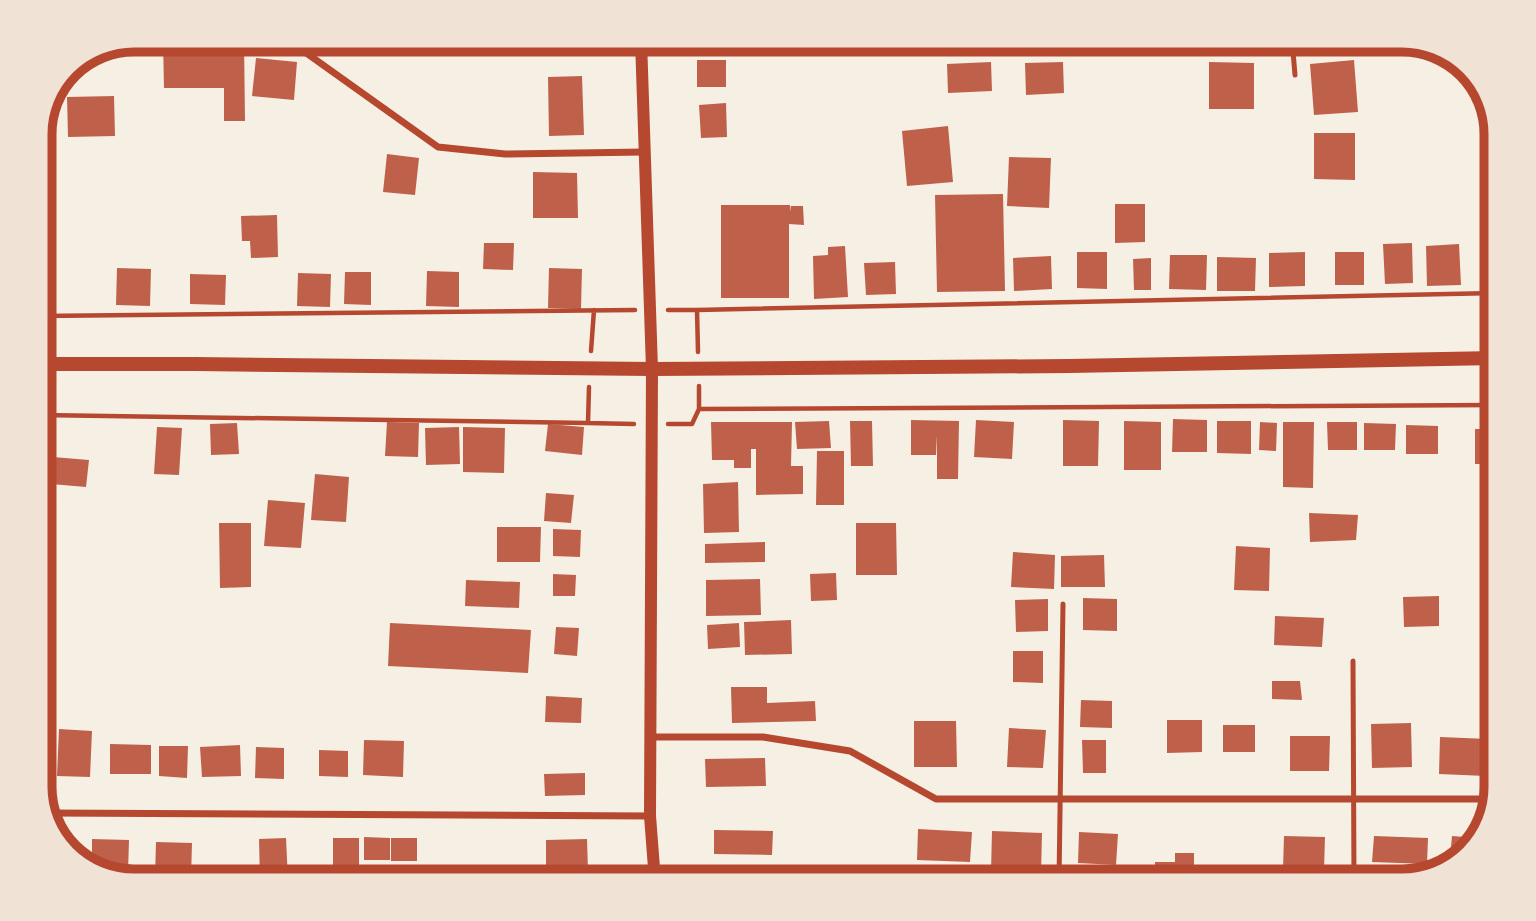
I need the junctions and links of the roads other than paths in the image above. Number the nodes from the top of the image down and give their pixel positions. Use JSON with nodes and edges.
{"nodes":[{"id":1,"x":305,"y":52,"type":"edge"},
{"id":2,"x":641,"y":52,"type":"edge"},
{"id":3,"x":1293,"y":52,"type":"edge"},
{"id":4,"x":1295,"y":75,"type":"dead end"},
{"id":5,"x":644,"y":152,"type":"junction"},
{"id":6,"x":1483,"y":358,"type":"edge"},
{"id":7,"x":53,"y":364,"type":"edge"},
{"id":8,"x":652,"y":369,"type":"junction"},
{"id":9,"x":1063,"y":604,"type":"dead end"},
{"id":10,"x":1353,"y":661,"type":"dead end"},
{"id":11,"x":650,"y":737,"type":"junction"},
{"id":12,"x":1061,"y":799,"type":"junction"},
{"id":13,"x":1353,"y":799,"type":"junction"},
{"id":14,"x":1483,"y":799,"type":"edge"},
{"id":15,"x":57,"y":813,"type":"edge"},
{"id":16,"x":650,"y":816,"type":"junction"},
{"id":17,"x":654,"y":869,"type":"edge"},
{"id":18,"x":1059,"y":869,"type":"edge"},
{"id":19,"x":1354,"y":869,"type":"edge"}],
"edges":[{"from":1,"to":5,"type":"street"},
{"from":2,"to":5,"type":"street"},
{"from":3,"to":4,"type":"lane"},
{"from":5,"to":8,"type":"street"},
{"from":6,"to":8,"type":"main road"},
{"from":7,"to":8,"type":"main road"},
{"from":8,"to":11,"type":"street"},
{"from":9,"to":12,"type":"lane"},
{"from":10,"to":13,"type":"lane"},
{"from":11,"to":12,"type":"street"},
{"from":11,"to":16,"type":"street"},
{"from":12,"to":13,"type":"street"},
{"from":12,"to":18,"type":"lane"},
{"from":13,"to":14,"type":"street"},
{"from":13,"to":19,"type":"lane"},
{"from":15,"to":16,"type":"street"},
{"from":16,"to":17,"type":"street"}]}
